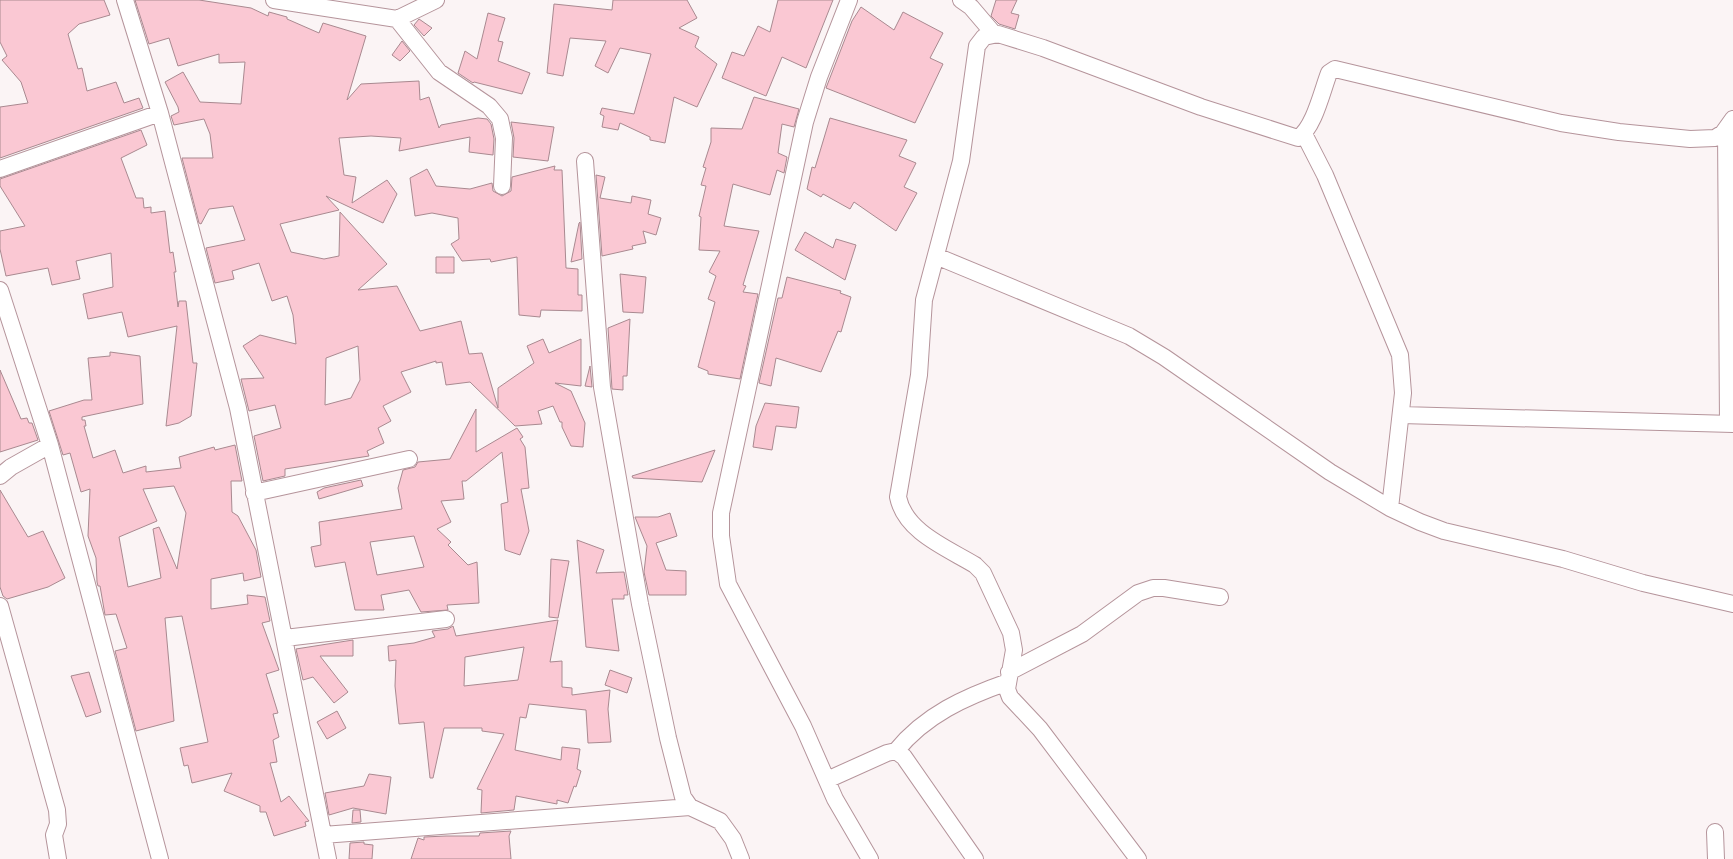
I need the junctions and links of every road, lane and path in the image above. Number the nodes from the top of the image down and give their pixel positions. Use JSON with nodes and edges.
{"nodes":[{"id":1,"x":125,"y":0,"type":"edge"},
{"id":2,"x":274,"y":0,"type":"edge"},
{"id":3,"x":436,"y":0,"type":"edge"},
{"id":4,"x":849,"y":0,"type":"edge"},
{"id":5,"x":961,"y":0,"type":"edge"},
{"id":6,"x":397,"y":19,"type":"junction"},
{"id":7,"x":994,"y":34,"type":"junction"},
{"id":8,"x":160,"y":113,"type":"junction"},
{"id":9,"x":1730,"y":124,"type":"edge"},
{"id":10,"x":1304,"y":134,"type":"junction"},
{"id":11,"x":585,"y":161,"type":"dead end"},
{"id":12,"x":0,"y":169,"type":"edge"},
{"id":13,"x":502,"y":186,"type":"dead end"},
{"id":14,"x":936,"y":256,"type":"junction"},
{"id":15,"x":0,"y":290,"type":"edge"},
{"id":16,"x":1401,"y":415,"type":"junction"},
{"id":17,"x":1730,"y":424,"type":"edge"},
{"id":18,"x":50,"y":445,"type":"junction"},
{"id":19,"x":409,"y":459,"type":"dead end"},
{"id":20,"x":0,"y":476,"type":"edge"},
{"id":21,"x":254,"y":493,"type":"junction"},
{"id":22,"x":1390,"y":508,"type":"junction"},
{"id":23,"x":1220,"y":598,"type":"dead end"},
{"id":24,"x":1733,"y":604,"type":"edge"},
{"id":25,"x":0,"y":606,"type":"edge"},
{"id":26,"x":446,"y":619,"type":"dead end"},
{"id":27,"x":284,"y":638,"type":"junction"},
{"id":28,"x":1008,"y":677,"type":"junction"},
{"id":29,"x":896,"y":752,"type":"junction"},
{"id":30,"x":827,"y":780,"type":"junction"},
{"id":31,"x":690,"y":807,"type":"junction"},
{"id":32,"x":1715,"y":832,"type":"dead end"},
{"id":33,"x":323,"y":836,"type":"junction"},
{"id":34,"x":58,"y":859,"type":"edge"},
{"id":35,"x":160,"y":859,"type":"edge"},
{"id":36,"x":328,"y":859,"type":"edge"},
{"id":37,"x":742,"y":859,"type":"edge"},
{"id":38,"x":870,"y":859,"type":"edge"},
{"id":39,"x":975,"y":859,"type":"edge"},
{"id":40,"x":1138,"y":859,"type":"edge"},
{"id":41,"x":1716,"y":859,"type":"edge"}],
"edges":[{"from":1,"to":8,"type":"street"},
{"from":2,"to":6,"type":"street"},
{"from":3,"to":6,"type":"street"},
{"from":4,"to":30,"type":"street"},
{"from":5,"to":7,"type":"street"},
{"from":6,"to":13,"type":"street"},
{"from":7,"to":10,"type":"street"},
{"from":7,"to":14,"type":"street"},
{"from":8,"to":12,"type":"street"},
{"from":8,"to":21,"type":"street"},
{"from":9,"to":10,"type":"street"},
{"from":9,"to":17,"type":"street"},
{"from":10,"to":16,"type":"street"},
{"from":11,"to":31,"type":"street"},
{"from":14,"to":22,"type":"street"},
{"from":14,"to":28,"type":"street"},
{"from":15,"to":18,"type":"street"},
{"from":16,"to":17,"type":"street"},
{"from":16,"to":22,"type":"street"},
{"from":18,"to":20,"type":"street"},
{"from":18,"to":35,"type":"street"},
{"from":19,"to":21,"type":"street"},
{"from":21,"to":27,"type":"street"},
{"from":22,"to":24,"type":"street"},
{"from":23,"to":28,"type":"street"},
{"from":25,"to":34,"type":"street"},
{"from":26,"to":27,"type":"street"},
{"from":27,"to":33,"type":"street"},
{"from":28,"to":29,"type":"street"},
{"from":28,"to":40,"type":"street"},
{"from":29,"to":30,"type":"street"},
{"from":29,"to":39,"type":"street"},
{"from":30,"to":38,"type":"street"},
{"from":31,"to":33,"type":"street"},
{"from":31,"to":37,"type":"street"},
{"from":32,"to":41,"type":"street"},
{"from":33,"to":36,"type":"street"}]}
